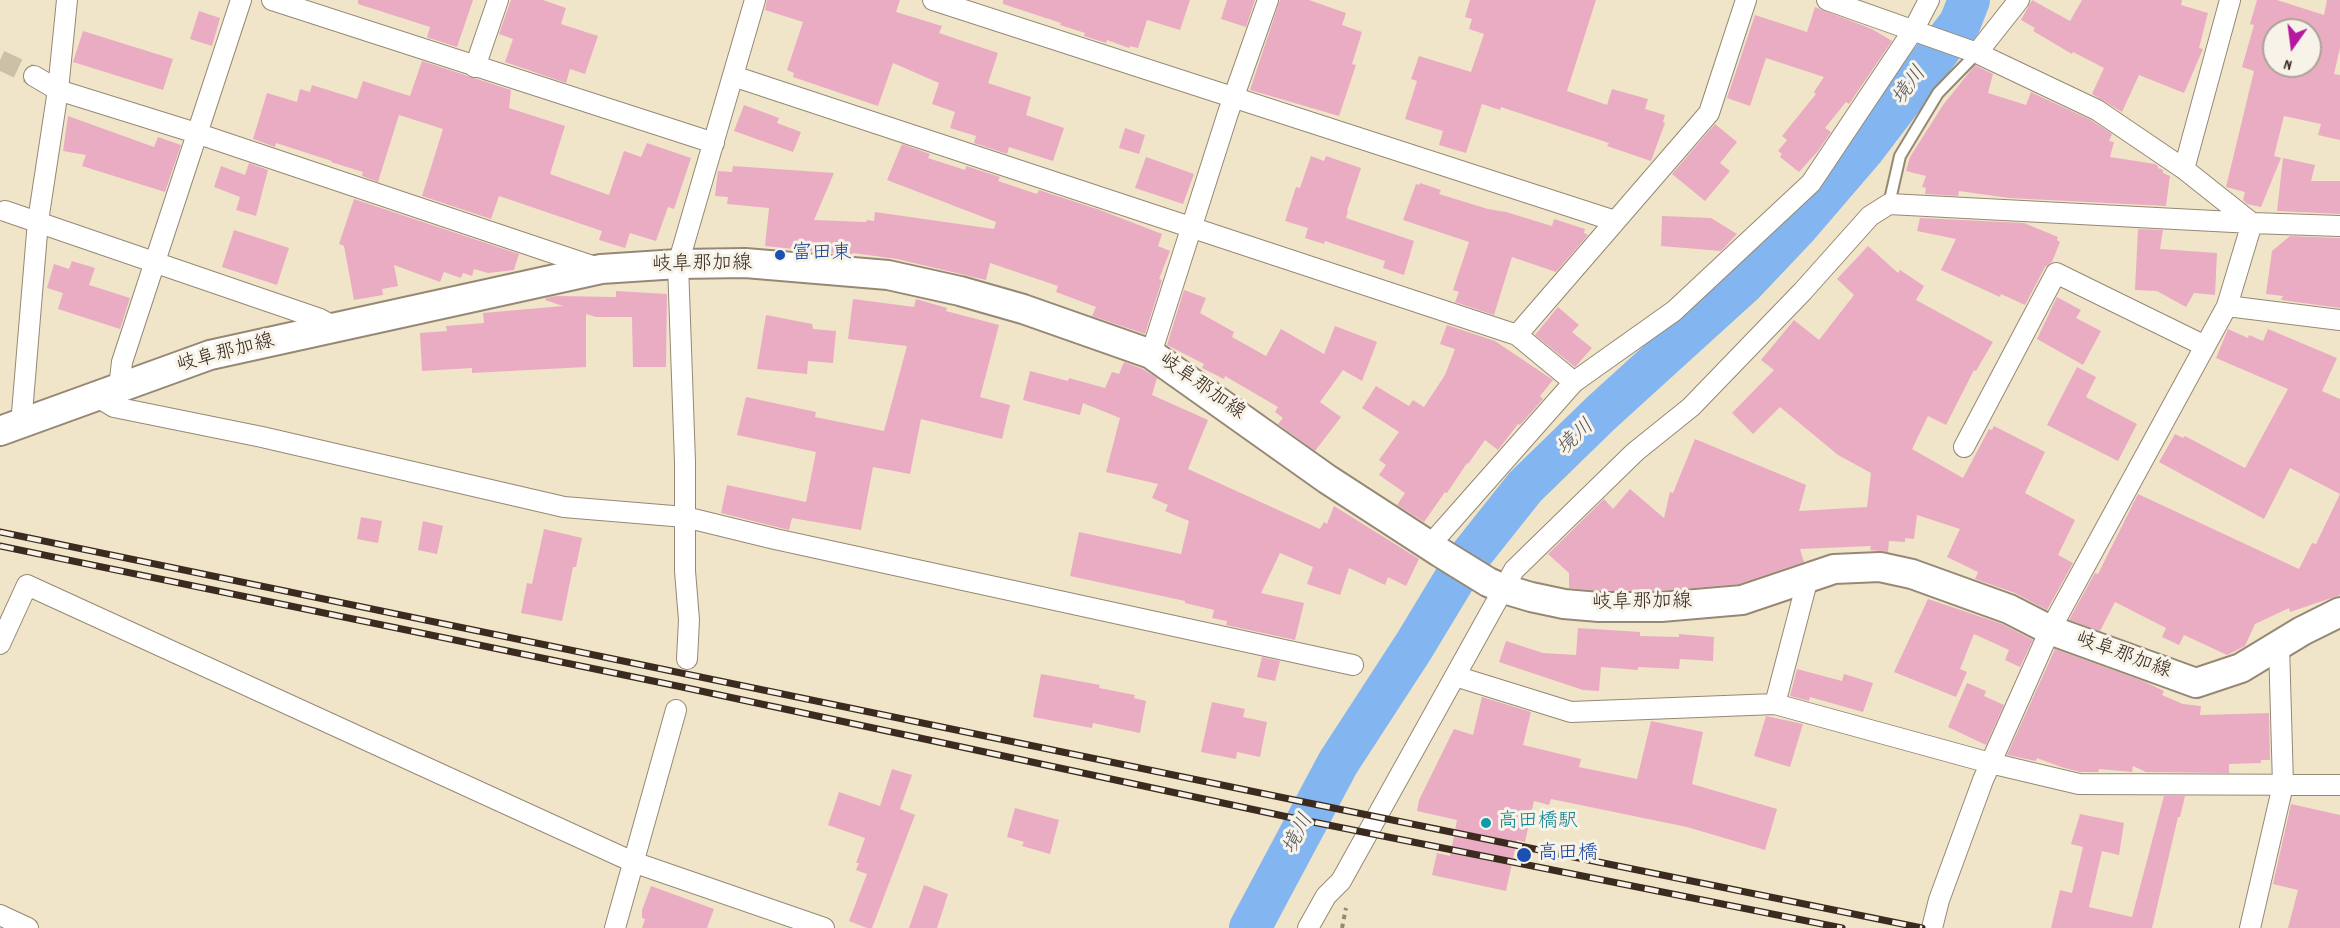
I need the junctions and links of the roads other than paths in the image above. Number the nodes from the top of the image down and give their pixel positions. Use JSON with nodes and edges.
{"nodes":[{"id":1,"x":67,"y":0,"type":"edge"},
{"id":2,"x":241,"y":0,"type":"edge"},
{"id":3,"x":272,"y":0,"type":"edge"},
{"id":4,"x":498,"y":0,"type":"edge"},
{"id":5,"x":755,"y":0,"type":"edge"},
{"id":6,"x":933,"y":0,"type":"edge"},
{"id":7,"x":1268,"y":0,"type":"edge"},
{"id":8,"x":1746,"y":0,"type":"edge"},
{"id":9,"x":1827,"y":0,"type":"edge"},
{"id":10,"x":1929,"y":0,"type":"edge"},
{"id":11,"x":2019,"y":0,"type":"edge"},
{"id":12,"x":2230,"y":0,"type":"edge"},
{"id":13,"x":1915,"y":30,"type":"junction"},
{"id":14,"x":1977,"y":53,"type":"junction"},
{"id":15,"x":475,"y":67,"type":"junction"},
{"id":16,"x":34,"y":76,"type":"tunnel mouth"},
{"id":17,"x":733,"y":76,"type":"junction"},
{"id":18,"x":58,"y":90,"type":"junction"},
{"id":19,"x":1234,"y":98,"type":"junction"},
{"id":20,"x":196,"y":133,"type":"junction"},
{"id":21,"x":714,"y":143,"type":"junction"},
{"id":22,"x":2184,"y":169,"type":"junction"},
{"id":23,"x":1889,"y":204,"type":"junction"},
{"id":24,"x":6,"y":211,"type":"dead end"},
{"id":25,"x":38,"y":221,"type":"junction"},
{"id":26,"x":1615,"y":221,"type":"junction"},
{"id":27,"x":2252,"y":223,"type":"junction"},
{"id":28,"x":2340,"y":226,"type":"edge"},
{"id":29,"x":1192,"y":227,"type":"junction"},
{"id":30,"x":154,"y":262,"type":"junction"},
{"id":31,"x":678,"y":264,"type":"junction"},
{"id":32,"x":601,"y":269,"type":"junction"},
{"id":33,"x":2227,"y":306,"type":"junction"},
{"id":34,"x":2340,"y":320,"type":"edge"},
{"id":35,"x":337,"y":328,"type":"junction"},
{"id":36,"x":1517,"y":335,"type":"junction"},
{"id":37,"x":2205,"y":346,"type":"junction"},
{"id":38,"x":1151,"y":354,"type":"junction"},
{"id":39,"x":1574,"y":382,"type":"junction"},
{"id":40,"x":107,"y":392,"type":"junction"},
{"id":41,"x":10,"y":428,"type":"edge"},
{"id":42,"x":1964,"y":447,"type":"dead end"},
{"id":43,"x":685,"y":517,"type":"junction"},
{"id":44,"x":1435,"y":549,"type":"junction"},
{"id":45,"x":1808,"y":578,"type":"junction"},
{"id":46,"x":1496,"y":585,"type":"junction"},
{"id":47,"x":2340,"y":612,"type":"edge"},
{"id":48,"x":2050,"y":630,"type":"junction"},
{"id":49,"x":0,"y":644,"type":"edge"},
{"id":50,"x":2279,"y":645,"type":"junction"},
{"id":51,"x":687,"y":659,"type":"dead end"},
{"id":52,"x":1353,"y":665,"type":"dead end"},
{"id":53,"x":1455,"y":676,"type":"junction"},
{"id":54,"x":1775,"y":704,"type":"junction"},
{"id":55,"x":676,"y":710,"type":"dead end"},
{"id":56,"x":1990,"y":763,"type":"junction"},
{"id":57,"x":2283,"y":785,"type":"junction"},
{"id":58,"x":2340,"y":785,"type":"edge"},
{"id":59,"x":633,"y":862,"type":"junction"},
{"id":60,"x":0,"y":915,"type":"edge"},
{"id":61,"x":28,"y":928,"type":"edge"},
{"id":62,"x":615,"y":928,"type":"edge"},
{"id":63,"x":824,"y":928,"type":"edge"},
{"id":64,"x":1308,"y":928,"type":"edge"},
{"id":65,"x":1932,"y":928,"type":"edge"},
{"id":66,"x":2250,"y":928,"type":"edge"}],
"edges":[{"from":1,"to":18,"type":"street"},
{"from":2,"to":20,"type":"street"},
{"from":3,"to":15,"type":"street"},
{"from":4,"to":15,"type":"street"},
{"from":5,"to":17,"type":"street"},
{"from":6,"to":19,"type":"street"},
{"from":7,"to":19,"type":"street"},
{"from":8,"to":26,"type":"street"},
{"from":9,"to":13,"type":"street"},
{"from":10,"to":13,"type":"street"},
{"from":11,"to":14,"type":"street"},
{"from":12,"to":22,"type":"street"},
{"from":13,"to":14,"type":"street"},
{"from":13,"to":39,"type":"street"},
{"from":14,"to":22,"type":"street"},
{"from":14,"to":23,"type":"lane"},
{"from":15,"to":21,"type":"street"},
{"from":16,"to":18,"type":"street"},
{"from":17,"to":21,"type":"street"},
{"from":17,"to":29,"type":"street"},
{"from":18,"to":20,"type":"street"},
{"from":18,"to":25,"type":"street"},
{"from":19,"to":26,"type":"street"},
{"from":19,"to":29,"type":"street"},
{"from":20,"to":30,"type":"street"},
{"from":20,"to":32,"type":"street"},
{"from":21,"to":31,"type":"street"},
{"from":22,"to":27,"type":"street"},
{"from":23,"to":27,"type":"street"},
{"from":23,"to":46,"type":"street"},
{"from":24,"to":25,"type":"street"},
{"from":25,"to":30,"type":"street"},
{"from":25,"to":41,"type":"street"},
{"from":26,"to":36,"type":"street"},
{"from":27,"to":28,"type":"street"},
{"from":27,"to":33,"type":"street"},
{"from":29,"to":36,"type":"street"},
{"from":29,"to":38,"type":"street"},
{"from":30,"to":35,"type":"street"},
{"from":30,"to":40,"type":"street"},
{"from":31,"to":32,"type":"main road","name":"岐阜那加線"},
{"from":31,"to":38,"type":"main road","name":"岐阜那加線"},
{"from":31,"to":43,"type":"street"},
{"from":32,"to":35,"type":"main road","name":"岐阜那加線"},
{"from":33,"to":34,"type":"street"},
{"from":33,"to":37,"type":"street"},
{"from":35,"to":40,"type":"main road","name":"岐阜那加線"},
{"from":36,"to":39,"type":"street"},
{"from":37,"to":42,"type":"street"},
{"from":37,"to":48,"type":"street"},
{"from":38,"to":44,"type":"main road","name":"岐阜那加線"},
{"from":39,"to":44,"type":"street"},
{"from":40,"to":41,"type":"main road","name":"岐阜那加線"},
{"from":40,"to":43,"type":"street"},
{"from":43,"to":51,"type":"street"},
{"from":43,"to":52,"type":"street"},
{"from":44,"to":46,"type":"main road","name":"岐阜那加線"},
{"from":45,"to":46,"type":"main road","name":"岐阜那加線"},
{"from":45,"to":48,"type":"main road","name":"岐阜那加線"},
{"from":45,"to":54,"type":"street"},
{"from":46,"to":53,"type":"street"},
{"from":47,"to":50,"type":"main road","name":"岐阜那加線"},
{"from":48,"to":50,"type":"main road","name":"岐阜那加線"},
{"from":48,"to":56,"type":"street"},
{"from":49,"to":59,"type":"street"},
{"from":50,"to":57,"type":"street"},
{"from":53,"to":54,"type":"street"},
{"from":53,"to":64,"type":"street"},
{"from":54,"to":56,"type":"street"},
{"from":55,"to":59,"type":"street"},
{"from":56,"to":57,"type":"street"},
{"from":56,"to":65,"type":"street"},
{"from":57,"to":58,"type":"street"},
{"from":57,"to":66,"type":"street"},
{"from":59,"to":62,"type":"street"},
{"from":59,"to":63,"type":"street"},
{"from":60,"to":61,"type":"street"}]}
